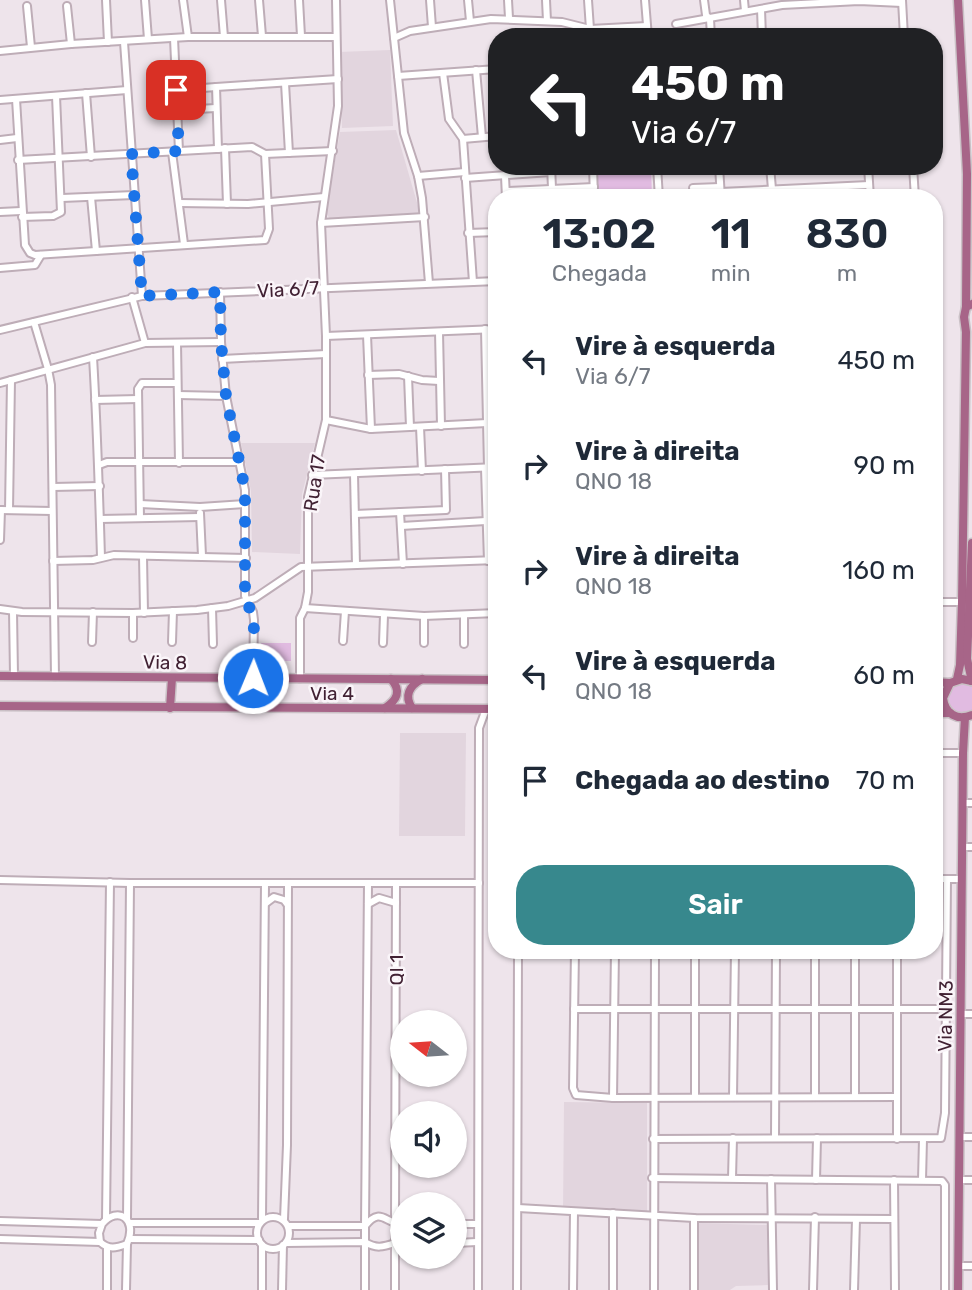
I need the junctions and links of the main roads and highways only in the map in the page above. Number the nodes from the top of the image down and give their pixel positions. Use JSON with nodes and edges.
{"nodes":[{"id":1,"x":958,"y":0,"type":"edge"},
{"id":2,"x":961,"y":54,"type":"junction"},
{"id":3,"x":972,"y":113,"type":"edge"},
{"id":4,"x":969,"y":125,"type":"edge"},
{"id":5,"x":969,"y":305,"type":"edge"},
{"id":6,"x":969,"y":334,"type":"edge"},
{"id":7,"x":972,"y":543,"type":"edge"},
{"id":8,"x":970,"y":668,"type":"edge"},
{"id":9,"x":0,"y":676,"type":"edge"},
{"id":10,"x":172,"y":678,"type":"junction"},
{"id":11,"x":391,"y":679,"type":"junction"},
{"id":12,"x":422,"y":679,"type":"junction"},
{"id":13,"x":488,"y":680,"type":"edge"},
{"id":14,"x":954,"y":681,"type":"junction"},
{"id":15,"x":972,"y":681,"type":"edge"},
{"id":16,"x":943,"y":682,"type":"edge"},
{"id":17,"x":0,"y":706,"type":"edge"},
{"id":18,"x":170,"y":708,"type":"junction"},
{"id":19,"x":385,"y":708,"type":"junction"},
{"id":20,"x":412,"y":708,"type":"junction"},
{"id":21,"x":488,"y":709,"type":"edge"},
{"id":22,"x":943,"y":713,"type":"edge"},
{"id":23,"x":950,"y":713,"type":"junction"},
{"id":24,"x":965,"y":716,"type":"edge"},
{"id":25,"x":966,"y":759,"type":"edge"},
{"id":26,"x":968,"y":803,"type":"edge"},
{"id":27,"x":967,"y":847,"type":"edge"},
{"id":28,"x":958,"y":1290,"type":"edge"}],
"edges":[{"from":1,"to":2,"type":"main road"},
{"from":2,"to":3,"type":"main road"},
{"from":2,"to":4,"type":"main road"},
{"from":4,"to":5,"type":"main road"},
{"from":5,"to":6,"type":"main road"},
{"from":6,"to":14,"type":"main road"},
{"from":7,"to":8,"type":"main road"},
{"from":8,"to":15,"type":"main road"},
{"from":9,"to":10,"type":"main road","name":"Via 8"},
{"from":10,"to":11,"type":"main road","name":"Via 8"},
{"from":10,"to":18,"type":"main road"},
{"from":11,"to":12,"type":"main road","name":"Via 8"},
{"from":11,"to":19,"type":"main road"},
{"from":12,"to":13,"type":"main road","name":"Via 8"},
{"from":12,"to":20,"type":"main road"},
{"from":14,"to":15,"type":"main road"},
{"from":14,"to":16,"type":"main road"},
{"from":14,"to":23,"type":"main road"},
{"from":17,"to":18,"type":"main road","name":"Via 4"},
{"from":18,"to":19,"type":"main road","name":"Via 4"},
{"from":19,"to":20,"type":"main road","name":"Via 4"},
{"from":20,"to":21,"type":"main road","name":"Via 4"},
{"from":22,"to":23,"type":"main road"},
{"from":23,"to":24,"type":"main road"},
{"from":24,"to":25,"type":"main road","name":"Via NM3"},
{"from":25,"to":26,"type":"main road","name":"Via NM3"},
{"from":26,"to":27,"type":"main road","name":"Via NM3"},
{"from":27,"to":28,"type":"main road","name":"Via NM3"}]}
